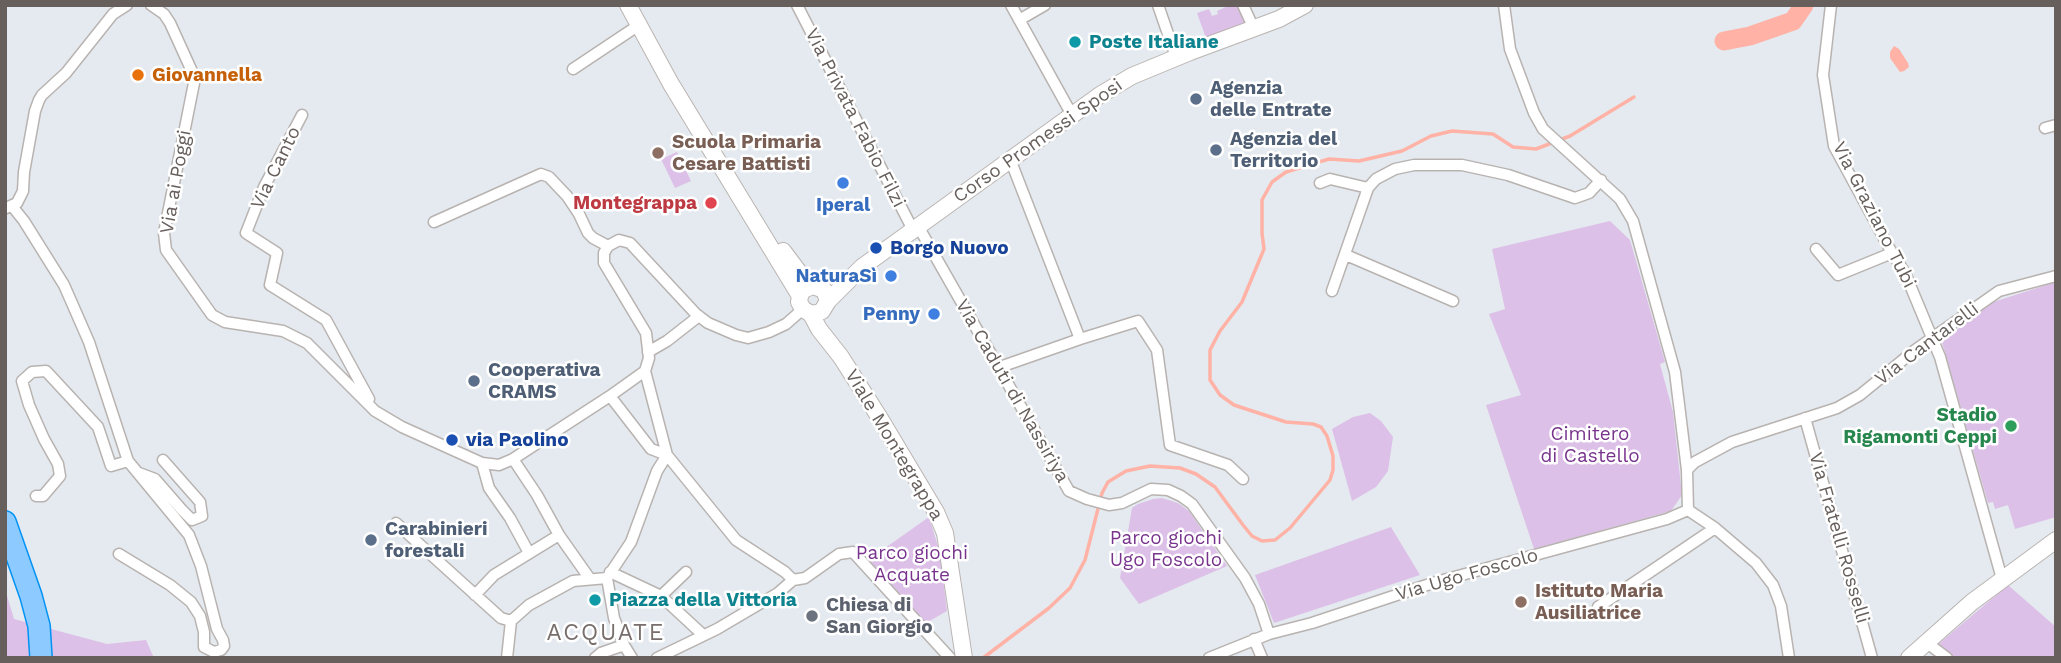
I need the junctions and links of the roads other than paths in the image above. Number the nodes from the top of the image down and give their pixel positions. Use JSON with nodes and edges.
{"nodes":[{"id":1,"x":127,"y":5,"type":"edge"},
{"id":2,"x":628,"y":5,"type":"edge"},
{"id":3,"x":797,"y":5,"type":"edge"},
{"id":4,"x":1011,"y":5,"type":"edge"},
{"id":5,"x":1045,"y":5,"type":"edge"},
{"id":6,"x":1158,"y":5,"type":"edge"},
{"id":7,"x":1243,"y":5,"type":"edge"},
{"id":8,"x":1305,"y":5,"type":"edge"},
{"id":9,"x":1504,"y":5,"type":"edge"},
{"id":10,"x":1830,"y":5,"type":"edge"},
{"id":11,"x":156,"y":6,"type":"edge"},
{"id":12,"x":1019,"y":20,"type":"junction"},
{"id":13,"x":639,"y":25,"type":"junction"},
{"id":14,"x":1254,"y":29,"type":"junction"},
{"id":15,"x":1176,"y":57,"type":"junction"},
{"id":16,"x":573,"y":69,"type":"dead end"},
{"id":17,"x":302,"y":115,"type":"dead end"},
{"id":18,"x":1072,"y":115,"type":"junction"},
{"id":19,"x":1010,"y":159,"type":"junction"},
{"id":20,"x":1601,"y":180,"type":"junction"},
{"id":21,"x":1320,"y":183,"type":"dead end"},
{"id":22,"x":1368,"y":188,"type":"junction"},
{"id":23,"x":9,"y":208,"type":"edge"},
{"id":24,"x":434,"y":222,"type":"dead end"},
{"id":25,"x":916,"y":228,"type":"junction"},
{"id":26,"x":608,"y":246,"type":"junction"},
{"id":27,"x":1816,"y":249,"type":"dead end"},
{"id":28,"x":1892,"y":253,"type":"junction"},
{"id":29,"x":1346,"y":255,"type":"junction"},
{"id":30,"x":2056,"y":276,"type":"edge"},
{"id":31,"x":1332,"y":291,"type":"dead end"},
{"id":32,"x":1453,"y":301,"type":"dead end"},
{"id":33,"x":813,"y":302,"type":"junction"},
{"id":34,"x":699,"y":316,"type":"junction"},
{"id":35,"x":1080,"y":339,"type":"junction"},
{"id":36,"x":1931,"y":340,"type":"junction"},
{"id":37,"x":648,"y":352,"type":"junction"},
{"id":38,"x":1000,"y":367,"type":"junction"},
{"id":39,"x":645,"y":371,"type":"junction"},
{"id":40,"x":610,"y":396,"type":"junction"},
{"id":41,"x":375,"y":411,"type":"junction"},
{"id":42,"x":1805,"y":418,"type":"junction"},
{"id":43,"x":667,"y":455,"type":"junction"},
{"id":44,"x":513,"y":459,"type":"junction"},
{"id":45,"x":163,"y":460,"type":"dead end"},
{"id":46,"x":128,"y":461,"type":"junction"},
{"id":47,"x":482,"y":463,"type":"junction"},
{"id":48,"x":1687,"y":470,"type":"junction"},
{"id":49,"x":139,"y":473,"type":"junction"},
{"id":50,"x":1243,"y":479,"type":"dead end"},
{"id":51,"x":36,"y":496,"type":"dead end"},
{"id":52,"x":1688,"y":510,"type":"junction"},
{"id":53,"x":5,"y":522,"type":"edge"},
{"id":54,"x":396,"y":523,"type":"dead end"},
{"id":55,"x":1715,"y":528,"type":"junction"},
{"id":56,"x":559,"y":536,"type":"junction"},
{"id":57,"x":2056,"y":540,"type":"edge"},
{"id":58,"x":529,"y":553,"type":"junction"},
{"id":59,"x":119,"y":554,"type":"dead end"},
{"id":60,"x":686,"y":572,"type":"dead end"},
{"id":61,"x":608,"y":575,"type":"junction"},
{"id":62,"x":590,"y":579,"type":"junction"},
{"id":63,"x":2002,"y":579,"type":"junction"},
{"id":64,"x":789,"y":583,"type":"junction"},
{"id":65,"x":475,"y":594,"type":"junction"},
{"id":66,"x":662,"y":596,"type":"junction"},
{"id":67,"x":1598,"y":607,"type":"dead end"},
{"id":68,"x":511,"y":621,"type":"junction"},
{"id":69,"x":702,"y":634,"type":"junction"},
{"id":70,"x":1269,"y":634,"type":"junction"},
{"id":71,"x":1254,"y":639,"type":"junction"},
{"id":72,"x":1926,"y":642,"type":"junction"},
{"id":73,"x":624,"y":645,"type":"junction"},
{"id":74,"x":41,"y":658,"type":"edge"},
{"id":75,"x":507,"y":658,"type":"edge"},
{"id":76,"x":595,"y":658,"type":"edge"},
{"id":77,"x":632,"y":658,"type":"edge"},
{"id":78,"x":657,"y":658,"type":"edge"},
{"id":79,"x":950,"y":658,"type":"edge"},
{"id":80,"x":964,"y":658,"type":"edge"},
{"id":81,"x":1209,"y":658,"type":"edge"},
{"id":82,"x":1262,"y":658,"type":"edge"},
{"id":83,"x":1789,"y":658,"type":"edge"},
{"id":84,"x":1872,"y":658,"type":"edge"},
{"id":85,"x":1909,"y":658,"type":"edge"},
{"id":86,"x":1947,"y":658,"type":"edge"}],
"edges":[{"from":1,"to":23,"type":"street"},
{"from":2,"to":13,"type":"street","name":"Viale Montegrappa"},
{"from":3,"to":25,"type":"street","name":"Via Privata Fabio Filzi"},
{"from":4,"to":12,"type":"street"},
{"from":5,"to":12,"type":"street"},
{"from":6,"to":15,"type":"street"},
{"from":7,"to":14,"type":"street"},
{"from":8,"to":14,"type":"street","name":"Corso Promessi Sposi"},
{"from":9,"to":20,"type":"street"},
{"from":10,"to":28,"type":"street","name":"Via Graziano Tubi"},
{"from":11,"to":41,"type":"street","name":"Via ai Poggi"},
{"from":12,"to":18,"type":"street"},
{"from":13,"to":16,"type":"street"},
{"from":13,"to":33,"type":"street","name":"Viale Montegrappa"},
{"from":14,"to":15,"type":"street","name":"Corso Promessi Sposi"},
{"from":15,"to":18,"type":"street","name":"Corso Promessi Sposi"},
{"from":17,"to":41,"type":"street","name":"Via Canto"},
{"from":18,"to":19,"type":"street","name":"Corso Promessi Sposi"},
{"from":19,"to":25,"type":"street","name":"Corso Promessi Sposi"},
{"from":19,"to":35,"type":"street"},
{"from":20,"to":22,"type":"street"},
{"from":20,"to":48,"type":"street"},
{"from":21,"to":22,"type":"street"},
{"from":22,"to":29,"type":"street"},
{"from":23,"to":46,"type":"street"},
{"from":24,"to":26,"type":"street"},
{"from":25,"to":33,"type":"street","name":"Corso Promessi Sposi"},
{"from":25,"to":38,"type":"street","name":"Via Caduti di Nassiriya"},
{"from":26,"to":34,"type":"street","name":"Corso Promessi Sposi"},
{"from":26,"to":37,"type":"street"},
{"from":27,"to":28,"type":"street"},
{"from":28,"to":36,"type":"street","name":"Via Graziano Tubi"},
{"from":29,"to":31,"type":"street"},
{"from":29,"to":32,"type":"street"},
{"from":30,"to":36,"type":"street","name":"Via Cantarelli"},
{"from":33,"to":34,"type":"street","name":"Corso Promessi Sposi"},
{"from":33,"to":80,"type":"street","name":"Viale Montegrappa"},
{"from":34,"to":37,"type":"street"},
{"from":35,"to":38,"type":"street"},
{"from":35,"to":50,"type":"street"},
{"from":36,"to":42,"type":"street","name":"Via Cantarelli"},
{"from":36,"to":63,"type":"street","name":"Via Graziano Tubi"},
{"from":37,"to":39,"type":"street"},
{"from":38,"to":70,"type":"street","name":"Via Caduti di Nassiriya"},
{"from":39,"to":40,"type":"street"},
{"from":39,"to":43,"type":"street"},
{"from":40,"to":43,"type":"street"},
{"from":40,"to":44,"type":"street"},
{"from":41,"to":47,"type":"street","name":"Via ai Poggi"},
{"from":42,"to":48,"type":"street","name":"Via Cantarelli"},
{"from":42,"to":84,"type":"street","name":"Via Fratelli Rosselli"},
{"from":43,"to":61,"type":"street"},
{"from":43,"to":64,"type":"street"},
{"from":44,"to":47,"type":"street"},
{"from":44,"to":56,"type":"street"},
{"from":45,"to":49,"type":"street"},
{"from":46,"to":49,"type":"street"},
{"from":46,"to":51,"type":"street"},
{"from":47,"to":58,"type":"street"},
{"from":48,"to":52,"type":"street"},
{"from":49,"to":59,"type":"street"},
{"from":52,"to":55,"type":"street"},
{"from":52,"to":70,"type":"street","name":"Via Ugo Foscolo"},
{"from":53,"to":74,"type":"highway"},
{"from":54,"to":65,"type":"street"},
{"from":55,"to":67,"type":"street"},
{"from":55,"to":83,"type":"street"},
{"from":56,"to":58,"type":"street"},
{"from":56,"to":62,"type":"street"},
{"from":57,"to":63,"type":"street"},
{"from":58,"to":65,"type":"street"},
{"from":60,"to":66,"type":"street"},
{"from":61,"to":62,"type":"street"},
{"from":61,"to":66,"type":"street"},
{"from":61,"to":73,"type":"street"},
{"from":62,"to":68,"type":"street"},
{"from":63,"to":72,"type":"street"},
{"from":64,"to":69,"type":"street"},
{"from":64,"to":79,"type":"street"},
{"from":65,"to":68,"type":"street"},
{"from":66,"to":69,"type":"street"},
{"from":68,"to":75,"type":"street"},
{"from":69,"to":78,"type":"street"},
{"from":70,"to":71,"type":"street","name":"Via Ugo Foscolo"},
{"from":71,"to":81,"type":"street","name":"Via Ugo Foscolo"},
{"from":71,"to":82,"type":"street"},
{"from":72,"to":85,"type":"street"},
{"from":72,"to":86,"type":"street"},
{"from":73,"to":76,"type":"street"},
{"from":73,"to":77,"type":"street"}]}
